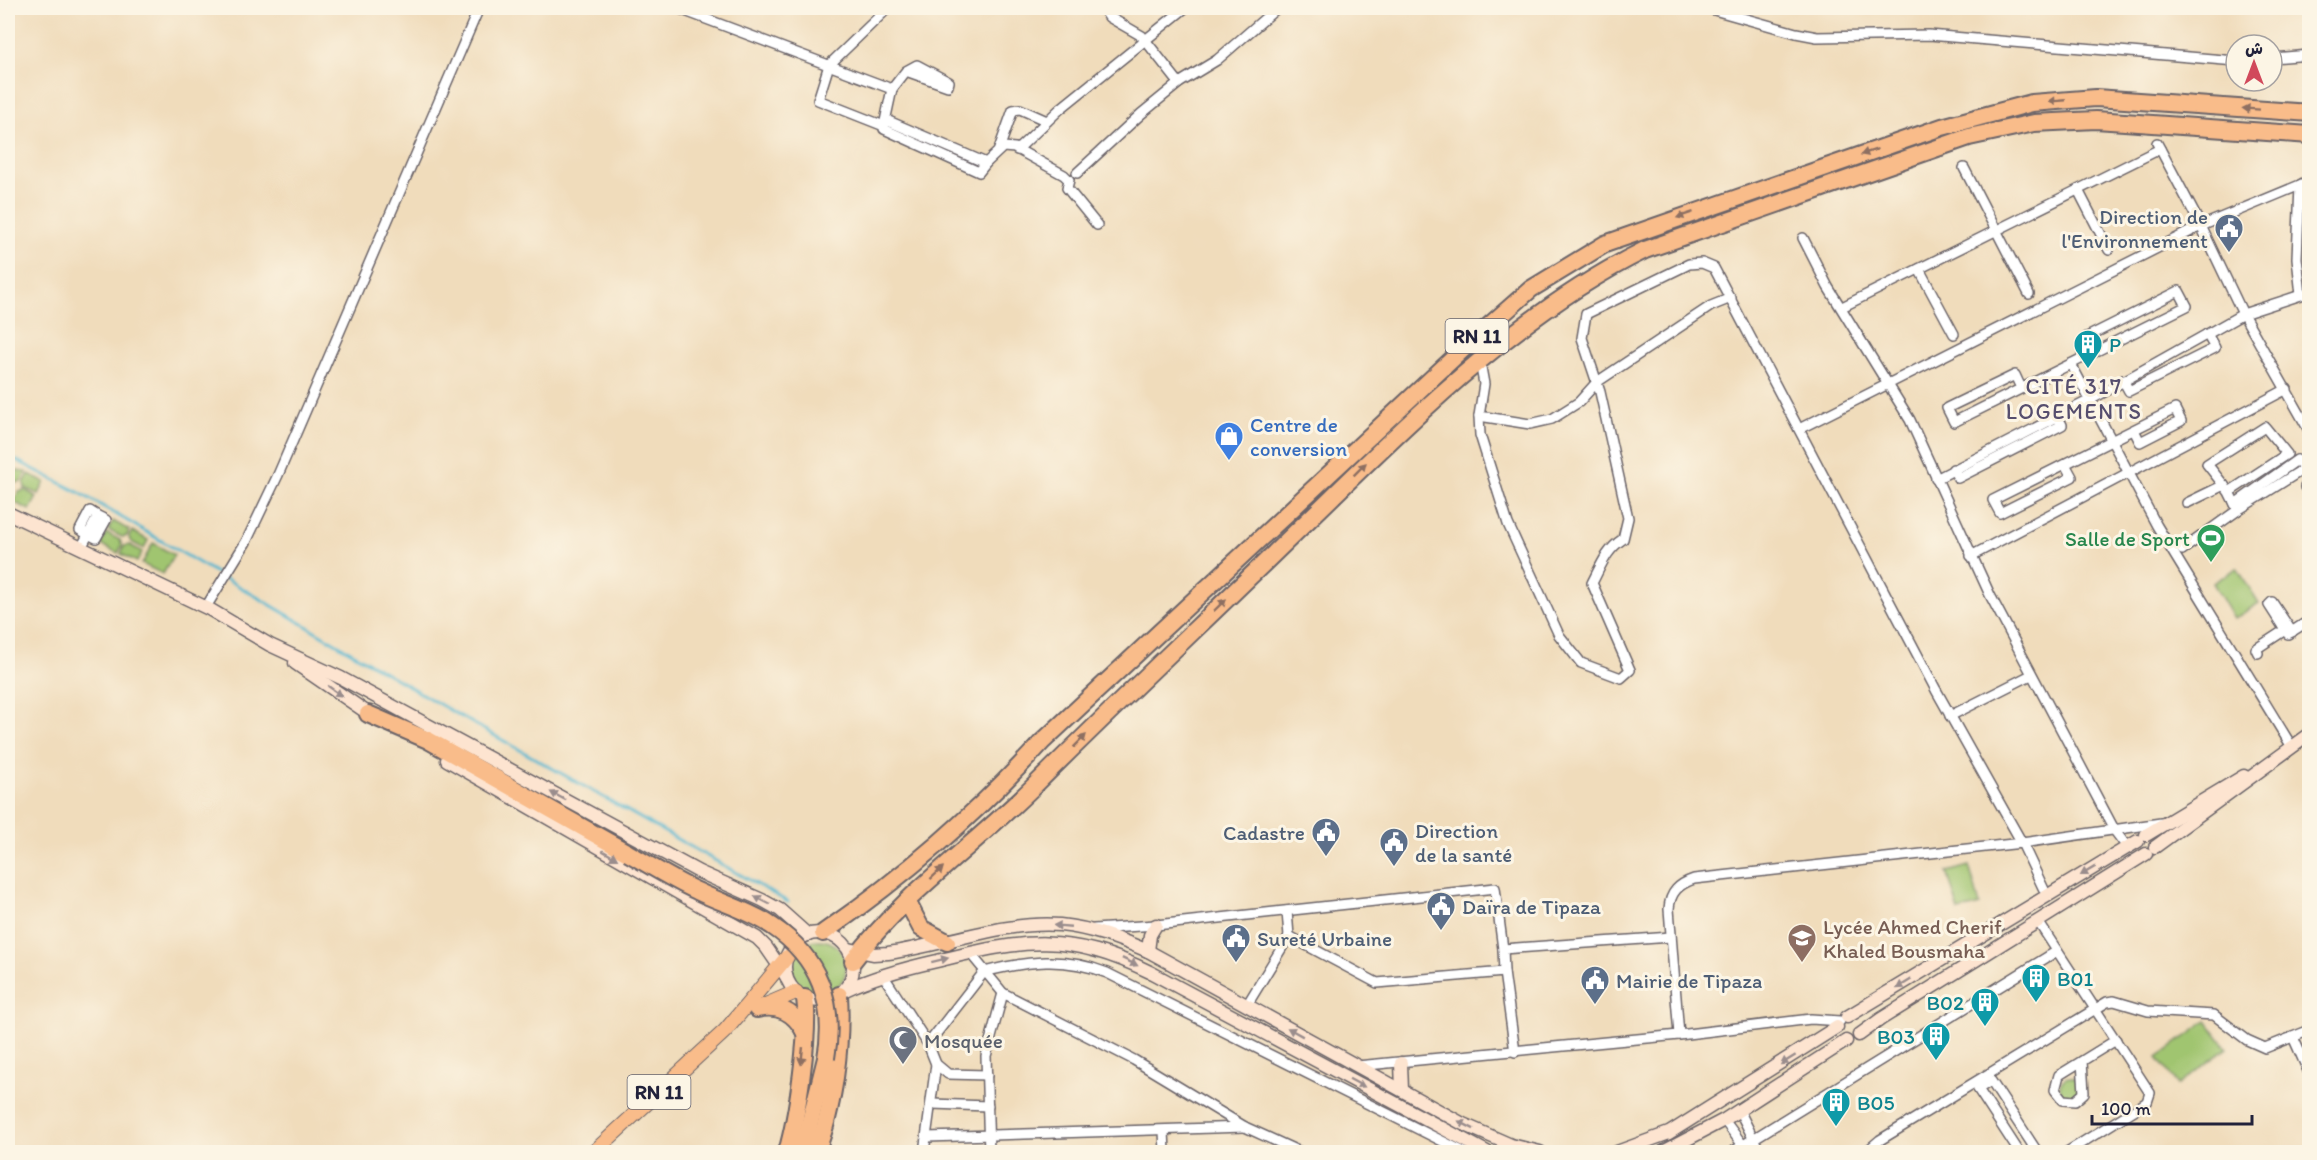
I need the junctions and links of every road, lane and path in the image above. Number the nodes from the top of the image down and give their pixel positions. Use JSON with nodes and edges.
{"nodes":[{"id":1,"x":479,"y":8,"type":"edge"},
{"id":2,"x":677,"y":8,"type":"edge"},
{"id":3,"x":888,"y":8,"type":"edge"},
{"id":4,"x":1103,"y":8,"type":"edge"},
{"id":5,"x":1185,"y":8,"type":"edge"},
{"id":6,"x":1276,"y":8,"type":"edge"},
{"id":7,"x":1707,"y":8,"type":"edge"},
{"id":8,"x":1144,"y":39,"type":"junction"},
{"id":9,"x":2310,"y":55,"type":"edge"},
{"id":10,"x":2284,"y":57,"type":"edge"},
{"id":11,"x":2224,"y":60,"type":"edge"},
{"id":12,"x":829,"y":65,"type":"junction"},
{"id":13,"x":906,"y":71,"type":"dead end"},
{"id":14,"x":1179,"y":83,"type":"junction"},
{"id":15,"x":892,"y":89,"type":"junction"},
{"id":16,"x":2310,"y":113,"type":"edge"},
{"id":17,"x":1047,"y":121,"type":"junction"},
{"id":18,"x":885,"y":123,"type":"junction"},
{"id":19,"x":2310,"y":135,"type":"edge"},
{"id":20,"x":999,"y":149,"type":"junction"},
{"id":21,"x":1017,"y":150,"type":"junction"},
{"id":22,"x":1964,"y":168,"type":"dead end"},
{"id":23,"x":1073,"y":175,"type":"junction"},
{"id":24,"x":2310,"y":179,"type":"edge"},
{"id":25,"x":2300,"y":185,"type":"junction"},
{"id":26,"x":2078,"y":190,"type":"junction"},
{"id":27,"x":1097,"y":225,"type":"dead end"},
{"id":28,"x":2201,"y":226,"type":"junction"},
{"id":29,"x":1996,"y":231,"type":"junction"},
{"id":30,"x":1803,"y":238,"type":"dead end"},
{"id":31,"x":2109,"y":250,"type":"dead end"},
{"id":32,"x":2310,"y":257,"type":"edge"},
{"id":33,"x":2297,"y":258,"type":"junction"},
{"id":34,"x":1919,"y":269,"type":"junction"},
{"id":35,"x":2029,"y":294,"type":"dead end"},
{"id":36,"x":2305,"y":296,"type":"edge"},
{"id":37,"x":1731,"y":298,"type":"junction"},
{"id":38,"x":1842,"y":307,"type":"junction"},
{"id":39,"x":2243,"y":314,"type":"junction"},
{"id":40,"x":1954,"y":334,"type":"dead end"},
{"id":41,"x":2207,"y":334,"type":"junction"},
{"id":42,"x":2094,"y":352,"type":"junction"},
{"id":43,"x":1480,"y":362,"type":"junction"},
{"id":44,"x":2071,"y":364,"type":"junction"},
{"id":45,"x":2123,"y":380,"type":"junction"},
{"id":46,"x":1597,"y":381,"type":"junction"},
{"id":47,"x":1890,"y":384,"type":"junction"},
{"id":48,"x":2021,"y":388,"type":"junction"},
{"id":49,"x":2287,"y":389,"type":"junction"},
{"id":50,"x":2090,"y":400,"type":"junction"},
{"id":51,"x":1479,"y":416,"type":"junction"},
{"id":52,"x":1798,"y":429,"type":"junction"},
{"id":53,"x":2134,"y":430,"type":"junction"},
{"id":54,"x":2310,"y":432,"type":"edge"},
{"id":55,"x":2110,"y":442,"type":"junction"},
{"id":56,"x":2066,"y":464,"type":"junction"},
{"id":57,"x":2307,"y":466,"type":"edge"},
{"id":58,"x":2131,"y":473,"type":"junction"},
{"id":59,"x":1936,"y":479,"type":"junction"},
{"id":60,"x":2310,"y":485,"type":"edge"},
{"id":61,"x":2226,"y":488,"type":"junction"},
{"id":62,"x":2310,"y":494,"type":"edge"},
{"id":63,"x":2187,"y":503,"type":"dead end"},
{"id":64,"x":2237,"y":507,"type":"junction"},
{"id":65,"x":8,"y":513,"type":"edge"},
{"id":66,"x":88,"y":534,"type":"junction"},
{"id":67,"x":81,"y":548,"type":"junction"},
{"id":68,"x":2182,"y":550,"type":"dead end"},
{"id":69,"x":1971,"y":556,"type":"junction"},
{"id":70,"x":206,"y":607,"type":"junction"},
{"id":71,"x":2310,"y":620,"type":"edge"},
{"id":72,"x":2292,"y":632,"type":"junction"},
{"id":73,"x":270,"y":645,"type":"junction"},
{"id":74,"x":2031,"y":675,"type":"junction"},
{"id":75,"x":368,"y":714,"type":"junction"},
{"id":76,"x":1950,"y":716,"type":"junction"},
{"id":77,"x":436,"y":732,"type":"junction"},
{"id":78,"x":2310,"y":734,"type":"edge"},
{"id":79,"x":2292,"y":747,"type":"junction"},
{"id":80,"x":2259,"y":770,"type":"junction"},
{"id":81,"x":521,"y":792,"type":"junction"},
{"id":82,"x":2173,"y":820,"type":"junction"},
{"id":83,"x":2115,"y":831,"type":"junction"},
{"id":84,"x":2137,"y":841,"type":"junction"},
{"id":85,"x":2022,"y":843,"type":"junction"},
{"id":86,"x":2150,"y":851,"type":"junction"},
{"id":87,"x":2047,"y":896,"type":"junction"},
{"id":88,"x":906,"y":901,"type":"junction"},
{"id":89,"x":1287,"y":911,"type":"junction"},
{"id":90,"x":2039,"y":923,"type":"junction"},
{"id":91,"x":1156,"y":925,"type":"junction"},
{"id":92,"x":1084,"y":929,"type":"junction"},
{"id":93,"x":816,"y":934,"type":"junction"},
{"id":94,"x":1289,"y":936,"type":"junction"},
{"id":95,"x":1671,"y":937,"type":"junction"},
{"id":96,"x":947,"y":942,"type":"junction"},
{"id":97,"x":1503,"y":950,"type":"junction"},
{"id":98,"x":1148,"y":951,"type":"junction"},
{"id":99,"x":2056,"y":951,"type":"junction"},
{"id":100,"x":969,"y":953,"type":"junction"},
{"id":101,"x":854,"y":954,"type":"junction"},
{"id":102,"x":784,"y":966,"type":"junction"},
{"id":103,"x":984,"y":972,"type":"junction"},
{"id":104,"x":1504,"y":972,"type":"junction"},
{"id":105,"x":883,"y":975,"type":"junction"},
{"id":106,"x":842,"y":992,"type":"junction"},
{"id":107,"x":1003,"y":993,"type":"junction"},
{"id":108,"x":801,"y":995,"type":"junction"},
{"id":109,"x":1247,"y":1005,"type":"junction"},
{"id":110,"x":2095,"y":1008,"type":"junction"},
{"id":111,"x":757,"y":1009,"type":"junction"},
{"id":112,"x":1841,"y":1022,"type":"junction"},
{"id":113,"x":2310,"y":1030,"type":"edge"},
{"id":114,"x":725,"y":1031,"type":"junction"},
{"id":115,"x":805,"y":1033,"type":"junction"},
{"id":116,"x":1680,"y":1035,"type":"junction"},
{"id":117,"x":1859,"y":1035,"type":"junction"},
{"id":118,"x":2293,"y":1037,"type":"junction"},
{"id":119,"x":2116,"y":1040,"type":"junction"},
{"id":120,"x":1846,"y":1041,"type":"junction"},
{"id":121,"x":928,"y":1044,"type":"junction"},
{"id":122,"x":1515,"y":1052,"type":"junction"},
{"id":123,"x":2082,"y":1061,"type":"junction"},
{"id":124,"x":1401,"y":1063,"type":"junction"},
{"id":125,"x":936,"y":1064,"type":"junction"},
{"id":126,"x":1357,"y":1066,"type":"junction"},
{"id":127,"x":987,"y":1075,"type":"junction"},
{"id":128,"x":2310,"y":1075,"type":"edge"},
{"id":129,"x":1982,"y":1082,"type":"junction"},
{"id":130,"x":1402,"y":1090,"type":"junction"},
{"id":131,"x":932,"y":1104,"type":"junction"},
{"id":132,"x":988,"y":1106,"type":"junction"},
{"id":133,"x":1739,"y":1110,"type":"junction"},
{"id":134,"x":1724,"y":1120,"type":"junction"},
{"id":135,"x":1245,"y":1127,"type":"junction"},
{"id":136,"x":1164,"y":1131,"type":"junction"},
{"id":137,"x":988,"y":1134,"type":"junction"},
{"id":138,"x":927,"y":1137,"type":"junction"},
{"id":139,"x":1753,"y":1139,"type":"junction"},
{"id":140,"x":1746,"y":1148,"type":"edge"},
{"id":141,"x":806,"y":1151,"type":"edge"},
{"id":142,"x":594,"y":1152,"type":"edge"},
{"id":143,"x":787,"y":1152,"type":"edge"},
{"id":144,"x":924,"y":1152,"type":"edge"},
{"id":145,"x":989,"y":1152,"type":"edge"},
{"id":146,"x":1165,"y":1152,"type":"edge"},
{"id":147,"x":1300,"y":1152,"type":"edge"},
{"id":148,"x":1464,"y":1152,"type":"edge"},
{"id":149,"x":1488,"y":1152,"type":"edge"},
{"id":150,"x":1540,"y":1152,"type":"edge"},
{"id":151,"x":1617,"y":1152,"type":"edge"},
{"id":152,"x":1663,"y":1152,"type":"edge"},
{"id":153,"x":1732,"y":1152,"type":"edge"},
{"id":154,"x":1760,"y":1152,"type":"edge"},
{"id":155,"x":1866,"y":1152,"type":"edge"},
{"id":156,"x":2019,"y":1152,"type":"edge"},
{"id":157,"x":2032,"y":1152,"type":"edge"},
{"id":158,"x":2067,"y":1152,"type":"edge"}],
"edges":[{"from":1,"to":70,"type":"street"},
{"from":2,"to":12,"type":"street"},
{"from":3,"to":12,"type":"street"},
{"from":4,"to":8,"type":"street"},
{"from":5,"to":8,"type":"street"},
{"from":6,"to":14,"type":"street"},
{"from":7,"to":11,"type":"street"},
{"from":8,"to":14,"type":"street"},
{"from":8,"to":17,"type":"street"},
{"from":9,"to":10,"type":"street"},
{"from":12,"to":15,"type":"street"},
{"from":12,"to":18,"type":"street"},
{"from":13,"to":15,"type":"street"},
{"from":14,"to":23,"type":"street"},
{"from":15,"to":18,"type":"street"},
{"from":16,"to":93,"type":"highway","number":"RN 11","one_way":true},
{"from":17,"to":20,"type":"street"},
{"from":17,"to":21,"type":"street"},
{"from":18,"to":20,"type":"street"},
{"from":19,"to":43,"type":"highway","number":"RN 11"},
{"from":20,"to":21,"type":"street"},
{"from":21,"to":23,"type":"street"},
{"from":22,"to":29,"type":"street"},
{"from":23,"to":27,"type":"street"},
{"from":24,"to":25,"type":"street"},
{"from":25,"to":28,"type":"street"},
{"from":25,"to":33,"type":"street"},
{"from":26,"to":28,"type":"street"},
{"from":26,"to":29,"type":"street"},
{"from":26,"to":31,"type":"street"},
{"from":28,"to":39,"type":"street"},
{"from":28,"to":47,"type":"street"},
{"from":29,"to":34,"type":"street"},
{"from":29,"to":35,"type":"street"},
{"from":30,"to":38,"type":"street"},
{"from":32,"to":33,"type":"street"},
{"from":33,"to":36,"type":"street"},
{"from":34,"to":38,"type":"street"},
{"from":34,"to":40,"type":"street"},
{"from":36,"to":39,"type":"street"},
{"from":37,"to":46,"type":"street"},
{"from":37,"to":46,"type":"street"},
{"from":37,"to":52,"type":"street"},
{"from":38,"to":47,"type":"street"},
{"from":39,"to":41,"type":"street"},
{"from":39,"to":49,"type":"street"},
{"from":41,"to":45,"type":"street"},
{"from":41,"to":45,"type":"street"},
{"from":42,"to":42,"type":"street"},
{"from":42,"to":44,"type":"street"},
{"from":43,"to":51,"type":"street"},
{"from":88,"to":43,"type":"highway","number":"RN 11","one_way":true},
{"from":44,"to":48,"type":"street"},
{"from":44,"to":50,"type":"street"},
{"from":45,"to":50,"type":"street"},
{"from":46,"to":51,"type":"street"},
{"from":46,"to":51,"type":"street"},
{"from":47,"to":52,"type":"street"},
{"from":47,"to":59,"type":"street"},
{"from":48,"to":48,"type":"street"},
{"from":49,"to":54,"type":"street"},
{"from":49,"to":58,"type":"street"},
{"from":50,"to":55,"type":"street"},
{"from":50,"to":59,"type":"street"},
{"from":52,"to":76,"type":"street"},
{"from":53,"to":53,"type":"street"},
{"from":53,"to":55,"type":"street"},
{"from":55,"to":56,"type":"street"},
{"from":55,"to":58,"type":"street"},
{"from":56,"to":56,"type":"street"},
{"from":57,"to":64,"type":"street"},
{"from":58,"to":69,"type":"street"},
{"from":58,"to":79,"type":"street"},
{"from":59,"to":69,"type":"street"},
{"from":60,"to":62,"type":"street"},
{"from":61,"to":61,"type":"street"},
{"from":61,"to":63,"type":"street"},
{"from":61,"to":64,"type":"street"},
{"from":64,"to":68,"type":"street"},
{"from":65,"to":67,"type":"main road"},
{"from":66,"to":66,"type":"street"},
{"from":66,"to":67,"type":"street"},
{"from":67,"to":70,"type":"main road"},
{"from":69,"to":74,"type":"street"},
{"from":70,"to":73,"type":"main road"},
{"from":71,"to":72,"type":"street"},
{"from":72,"to":72,"type":"street"},
{"from":73,"to":75,"type":"main road","one_way":true},
{"from":73,"to":77,"type":"main road"},
{"from":74,"to":76,"type":"street"},
{"from":74,"to":83,"type":"street"},
{"from":75,"to":81,"type":"highway"},
{"from":75,"to":102,"type":"main road","one_way":true},
{"from":76,"to":85,"type":"street"},
{"from":77,"to":81,"type":"highway"},
{"from":93,"to":77,"type":"main road","one_way":true},
{"from":78,"to":79,"type":"main road"},
{"from":79,"to":80,"type":"main road"},
{"from":80,"to":82,"type":"main road"},
{"from":80,"to":86,"type":"main road"},
{"from":81,"to":141,"type":"highway","bridge":true},
{"from":82,"to":83,"type":"street"},
{"from":82,"to":84,"type":"main road"},
{"from":83,"to":84,"type":"street"},
{"from":83,"to":85,"type":"street"},
{"from":84,"to":86,"type":"main road"},
{"from":84,"to":87,"type":"main road","one_way":true},
{"from":85,"to":87,"type":"street"},
{"from":85,"to":95,"type":"street"},
{"from":86,"to":90,"type":"main road"},
{"from":87,"to":112,"type":"main road","one_way":true},
{"from":88,"to":96,"type":"highway"},
{"from":88,"to":101,"type":"highway","number":"RN 11"},
{"from":89,"to":91,"type":"street"},
{"from":89,"to":94,"type":"street"},
{"from":89,"to":97,"type":"street"},
{"from":90,"to":99,"type":"street"},
{"from":90,"to":117,"type":"main road"},
{"from":91,"to":92,"type":"street"},
{"from":91,"to":98,"type":"main road"},
{"from":92,"to":96,"type":"main road","one_way":true},
{"from":92,"to":98,"type":"main road"},
{"from":93,"to":101,"type":"main road"},
{"from":93,"to":102,"type":"main road","number":"RN 11"},
{"from":94,"to":104,"type":"street"},
{"from":94,"to":109,"type":"street"},
{"from":95,"to":97,"type":"street"},
{"from":95,"to":116,"type":"street"},
{"from":96,"to":101,"type":"main road"},
{"from":97,"to":104,"type":"street"},
{"from":98,"to":109,"type":"main road"},
{"from":99,"to":110,"type":"street"},
{"from":99,"to":139,"type":"street"},
{"from":100,"to":103,"type":"street"},
{"from":105,"to":100,"type":"main road","one_way":true},
{"from":100,"to":149,"type":"main road","one_way":true},
{"from":101,"to":106,"type":"main road","number":"RN 11"},
{"from":102,"to":108,"type":"main road"},
{"from":102,"to":114,"type":"main road","number":"RN 11"},
{"from":103,"to":107,"type":"street"},
{"from":103,"to":121,"type":"street"},
{"from":103,"to":148,"type":"street"},
{"from":104,"to":122,"type":"street"},
{"from":105,"to":106,"type":"main road"},
{"from":105,"to":121,"type":"street"},
{"from":106,"to":108,"type":"main road"},
{"from":106,"to":141,"type":"highway"},
{"from":107,"to":127,"type":"street"},
{"from":107,"to":135,"type":"street"},
{"from":108,"to":111,"type":"main road"},
{"from":108,"to":115,"type":"highway"},
{"from":126,"to":109,"type":"main road","one_way":true},
{"from":110,"to":118,"type":"street"},
{"from":110,"to":119,"type":"street"},
{"from":110,"to":129,"type":"street"},
{"from":111,"to":114,"type":"main road","number":"RN 11"},
{"from":111,"to":115,"type":"highway"},
{"from":112,"to":116,"type":"street"},
{"from":112,"to":117,"type":"main road"},
{"from":112,"to":120,"type":"main road"},
{"from":112,"to":151,"type":"main road","one_way":true},
{"from":113,"to":118,"type":"street"},
{"from":114,"to":142,"type":"main road","number":"RN 11"},
{"from":115,"to":143,"type":"highway","one_way":true},
{"from":116,"to":122,"type":"street"},
{"from":117,"to":120,"type":"main road"},
{"from":118,"to":128,"type":"street"},
{"from":119,"to":123,"type":"street"},
{"from":119,"to":158,"type":"street"},
{"from":120,"to":133,"type":"main road"},
{"from":121,"to":125,"type":"street"},
{"from":122,"to":124,"type":"street"},
{"from":123,"to":123,"type":"street"},
{"from":124,"to":126,"type":"street"},
{"from":124,"to":130,"type":"main road"},
{"from":125,"to":127,"type":"street"},
{"from":125,"to":131,"type":"street"},
{"from":126,"to":130,"type":"main road"},
{"from":127,"to":132,"type":"street"},
{"from":129,"to":155,"type":"street"},
{"from":129,"to":156,"type":"street"},
{"from":129,"to":157,"type":"street"},
{"from":150,"to":130,"type":"main road","one_way":true},
{"from":131,"to":132,"type":"street"},
{"from":131,"to":138,"type":"street"},
{"from":132,"to":137,"type":"street"},
{"from":133,"to":134,"type":"main road"},
{"from":133,"to":139,"type":"street"},
{"from":134,"to":140,"type":"street"},
{"from":134,"to":152,"type":"main road"},
{"from":135,"to":136,"type":"street"},
{"from":135,"to":147,"type":"street"},
{"from":136,"to":137,"type":"street"},
{"from":136,"to":146,"type":"street"},
{"from":137,"to":138,"type":"street"},
{"from":137,"to":145,"type":"street"},
{"from":138,"to":144,"type":"street"},
{"from":139,"to":140,"type":"street"},
{"from":139,"to":154,"type":"street"},
{"from":140,"to":153,"type":"street"}]}
